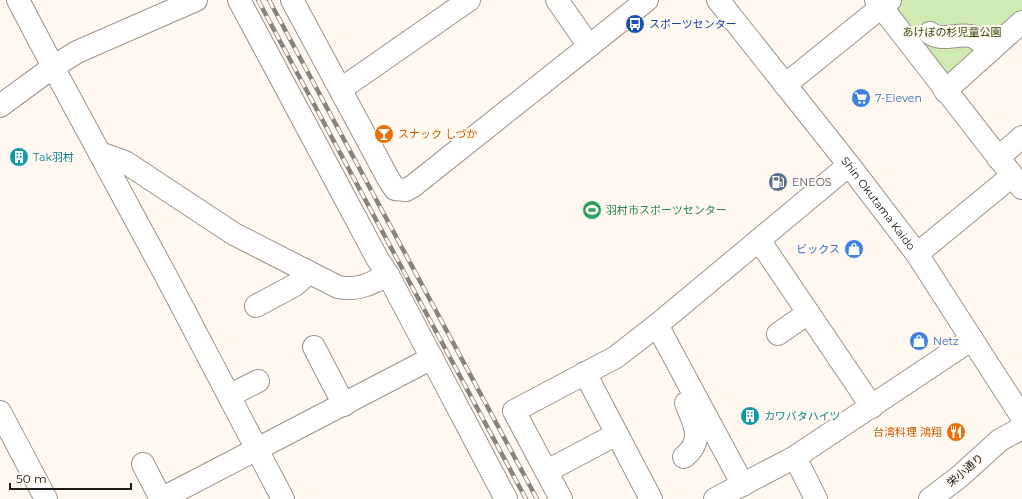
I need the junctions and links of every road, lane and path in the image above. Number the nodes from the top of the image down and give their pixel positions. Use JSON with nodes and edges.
{"nodes":[{"id":1,"x":18,"y":0,"type":"edge"},
{"id":2,"x":196,"y":0,"type":"edge"},
{"id":3,"x":239,"y":0,"type":"edge"},
{"id":4,"x":292,"y":0,"type":"edge"},
{"id":5,"x":469,"y":0,"type":"edge"},
{"id":6,"x":557,"y":0,"type":"edge"},
{"id":7,"x":647,"y":0,"type":"edge"},
{"id":8,"x":718,"y":0,"type":"edge"},
{"id":9,"x":883,"y":2,"type":"edge"},
{"id":10,"x":153,"y":8,"type":"edge"},
{"id":11,"x":1022,"y":22,"type":"edge"},
{"id":12,"x":930,"y":33,"type":"dead end"},
{"id":13,"x":589,"y":46,"type":"junction"},
{"id":14,"x":990,"y":51,"type":"junction"},
{"id":15,"x":53,"y":66,"type":"junction"},
{"id":16,"x":785,"y":85,"type":"junction"},
{"id":17,"x":341,"y":89,"type":"junction"},
{"id":18,"x":946,"y":91,"type":"junction"},
{"id":19,"x":0,"y":106,"type":"edge"},
{"id":20,"x":1022,"y":137,"type":"edge"},
{"id":21,"x":100,"y":153,"type":"junction"},
{"id":22,"x":998,"y":158,"type":"junction"},
{"id":23,"x":849,"y":165,"type":"junction"},
{"id":24,"x":1017,"y":182,"type":"edge"},
{"id":25,"x":759,"y":240,"type":"junction"},
{"id":26,"x":917,"y":254,"type":"junction"},
{"id":27,"x":309,"y":273,"type":"junction"},
{"id":28,"x":388,"y":275,"type":"junction"},
{"id":29,"x":256,"y":306,"type":"dead end"},
{"id":30,"x":808,"y":314,"type":"junction"},
{"id":31,"x":657,"y":325,"type":"junction"},
{"id":32,"x":778,"y":334,"type":"dead end"},
{"id":33,"x":972,"y":339,"type":"junction"},
{"id":34,"x":314,"y":347,"type":"dead end"},
{"id":35,"x":432,"y":358,"type":"junction"},
{"id":36,"x":585,"y":373,"type":"junction"},
{"id":37,"x":258,"y":381,"type":"dead end"},
{"id":38,"x":229,"y":396,"type":"junction"},
{"id":39,"x":696,"y":398,"type":"junction"},
{"id":40,"x":344,"y":405,"type":"junction"},
{"id":41,"x":872,"y":407,"type":"junction"},
{"id":42,"x":0,"y":412,"type":"edge"},
{"id":43,"x":1021,"y":417,"type":"edge"},
{"id":44,"x":617,"y":434,"type":"junction"},
{"id":45,"x":257,"y":450,"type":"junction"},
{"id":46,"x":684,"y":457,"type":"dead end"},
{"id":47,"x":795,"y":457,"type":"junction"},
{"id":48,"x":143,"y":464,"type":"dead end"},
{"id":49,"x":546,"y":471,"type":"junction"},
{"id":50,"x":743,"y":485,"type":"junction"},
{"id":51,"x":46,"y":499,"type":"edge"},
{"id":52,"x":161,"y":499,"type":"edge"},
{"id":53,"x":283,"y":499,"type":"edge"},
{"id":54,"x":506,"y":499,"type":"edge"},
{"id":55,"x":561,"y":499,"type":"edge"},
{"id":56,"x":651,"y":499,"type":"edge"},
{"id":57,"x":715,"y":499,"type":"edge"},
{"id":58,"x":816,"y":499,"type":"edge"},
{"id":59,"x":930,"y":499,"type":"edge"}],
"edges":[{"from":1,"to":15,"type":"street"},
{"from":2,"to":10,"type":"street"},
{"from":3,"to":28,"type":"street"},
{"from":4,"to":17,"type":"street"},
{"from":5,"to":17,"type":"street"},
{"from":6,"to":13,"type":"street"},
{"from":7,"to":13,"type":"street"},
{"from":8,"to":16,"type":"street","name":"Shin Okutama Kaido"},
{"from":9,"to":16,"type":"street"},
{"from":9,"to":18,"type":"street"},
{"from":10,"to":15,"type":"street"},
{"from":11,"to":14,"type":"street"},
{"from":12,"to":14,"type":"street"},
{"from":13,"to":17,"type":"street"},
{"from":14,"to":18,"type":"street"},
{"from":15,"to":19,"type":"street"},
{"from":15,"to":21,"type":"street"},
{"from":16,"to":23,"type":"street","name":"Shin Okutama Kaido"},
{"from":18,"to":22,"type":"street"},
{"from":20,"to":22,"type":"street"},
{"from":21,"to":27,"type":"street"},
{"from":21,"to":38,"type":"street"},
{"from":22,"to":24,"type":"street"},
{"from":23,"to":25,"type":"street"},
{"from":23,"to":26,"type":"street","name":"Shin Okutama Kaido"},
{"from":24,"to":26,"type":"street"},
{"from":25,"to":30,"type":"street"},
{"from":25,"to":31,"type":"street"},
{"from":26,"to":33,"type":"street","name":"Shin Okutama Kaido"},
{"from":27,"to":28,"type":"street"},
{"from":27,"to":29,"type":"street"},
{"from":28,"to":35,"type":"street"},
{"from":30,"to":32,"type":"street"},
{"from":30,"to":41,"type":"street"},
{"from":31,"to":36,"type":"street"},
{"from":31,"to":39,"type":"street"},
{"from":33,"to":41,"type":"street"},
{"from":33,"to":43,"type":"street","name":"Shin Okutama Kaido"},
{"from":34,"to":40,"type":"street"},
{"from":35,"to":40,"type":"street"},
{"from":35,"to":54,"type":"street"},
{"from":36,"to":44,"type":"street"},
{"from":36,"to":49,"type":"street"},
{"from":37,"to":38,"type":"street"},
{"from":38,"to":45,"type":"street"},
{"from":39,"to":46,"type":"street"},
{"from":39,"to":50,"type":"street"},
{"from":40,"to":45,"type":"street"},
{"from":41,"to":47,"type":"street"},
{"from":42,"to":51,"type":"street"},
{"from":43,"to":59,"type":"street","name":"栄小通り"},
{"from":44,"to":49,"type":"street"},
{"from":44,"to":56,"type":"street"},
{"from":45,"to":52,"type":"street"},
{"from":45,"to":53,"type":"street"},
{"from":47,"to":50,"type":"street"},
{"from":47,"to":58,"type":"street"},
{"from":48,"to":52,"type":"street"},
{"from":49,"to":55,"type":"street"},
{"from":50,"to":57,"type":"street"}]}
